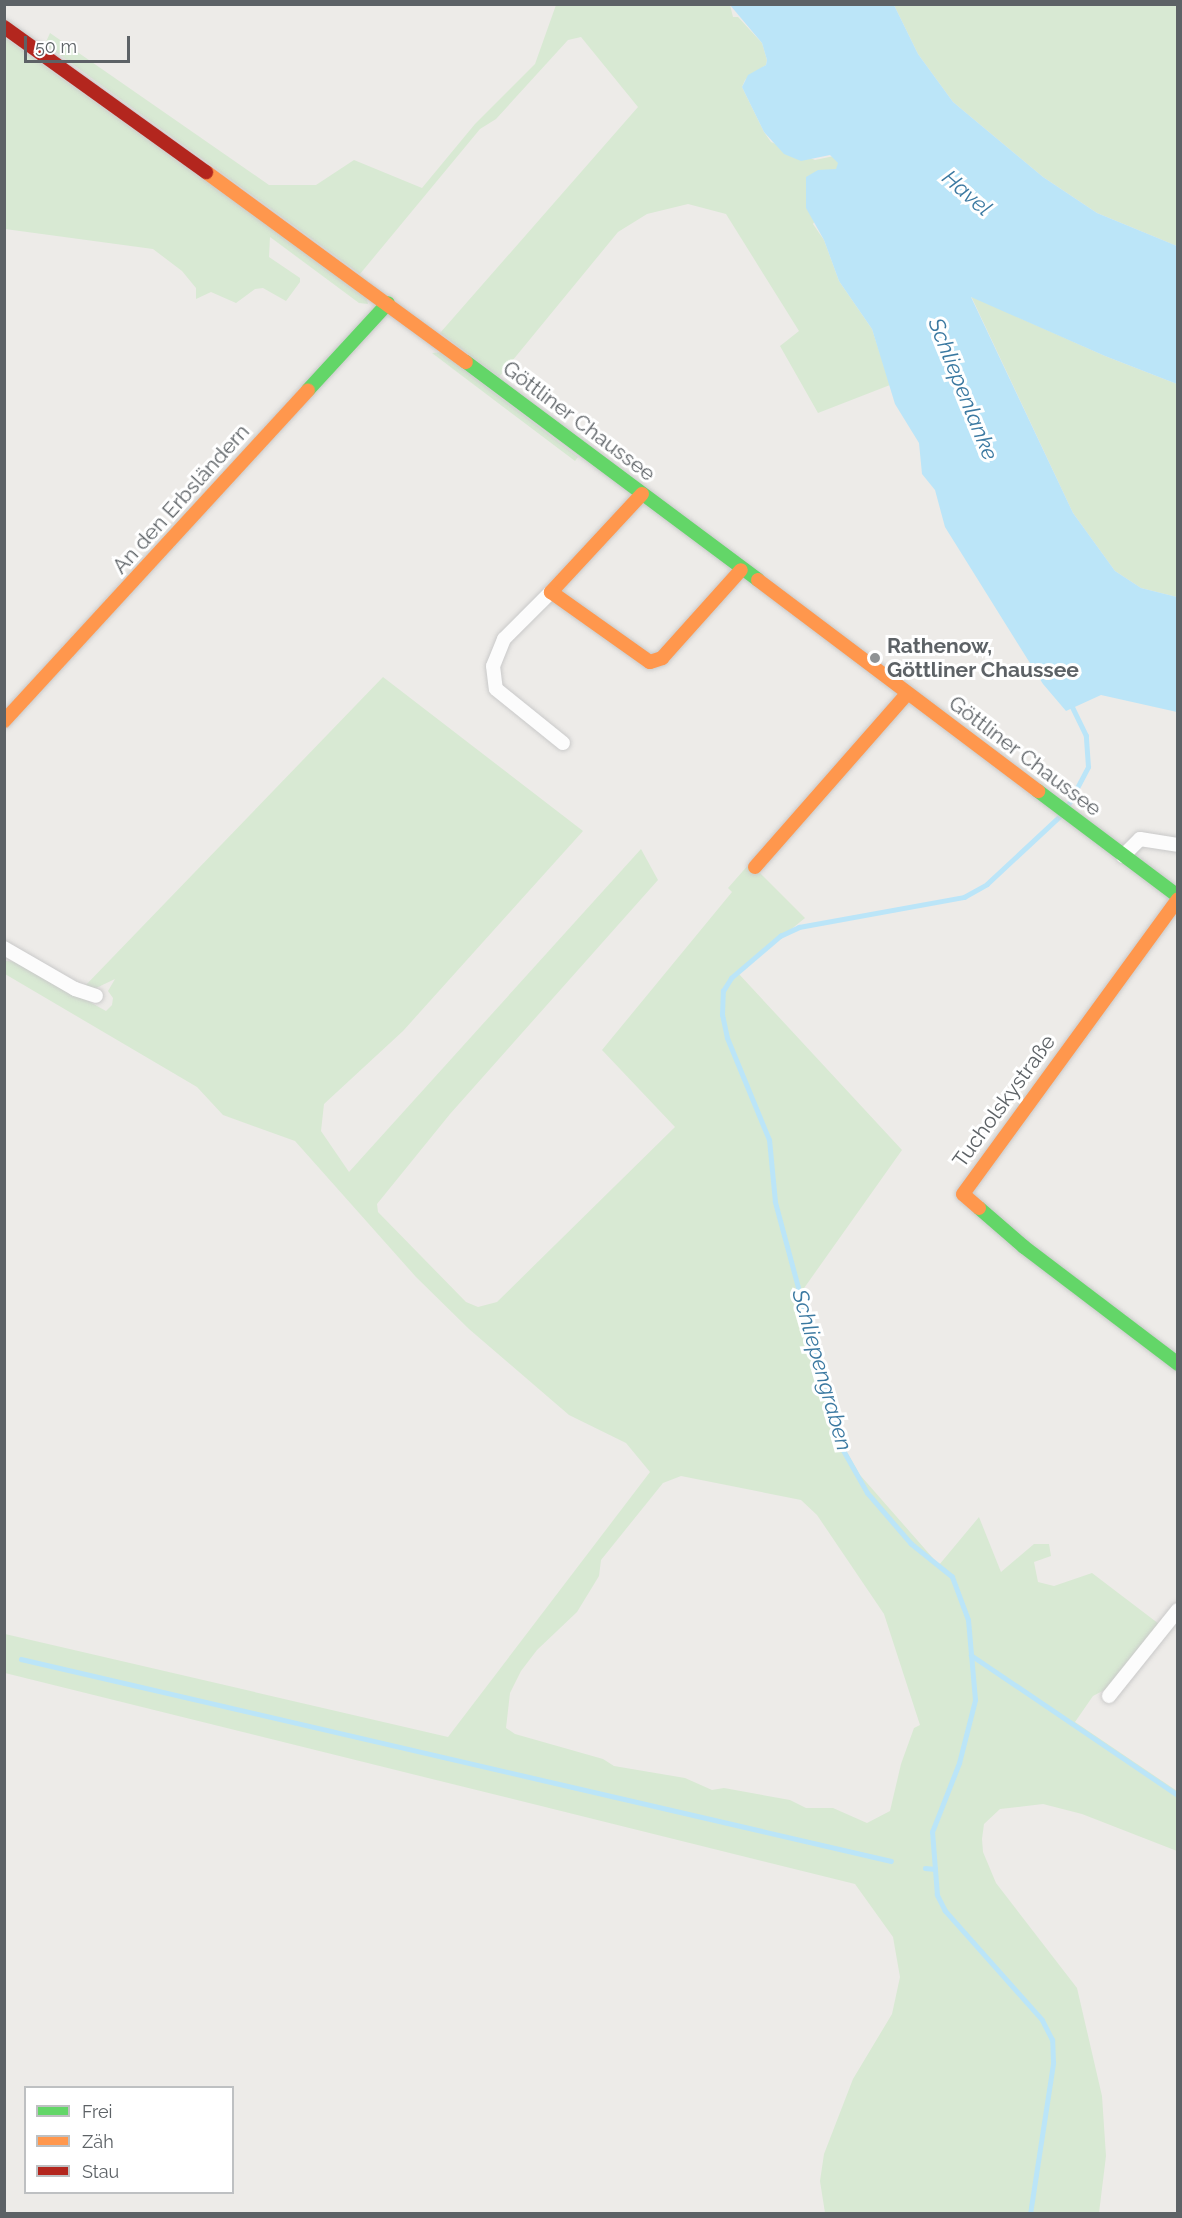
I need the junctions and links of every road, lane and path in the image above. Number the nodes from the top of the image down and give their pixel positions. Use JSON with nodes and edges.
{"nodes":[{"id":1,"x":4,"y":27,"type":"edge"},
{"id":2,"x":388,"y":303,"type":"junction"},
{"id":3,"x":642,"y":494,"type":"junction"},
{"id":4,"x":741,"y":570,"type":"junction"},
{"id":5,"x":551,"y":592,"type":"junction"},
{"id":6,"x":907,"y":694,"type":"junction"},
{"id":7,"x":4,"y":721,"type":"edge"},
{"id":8,"x":563,"y":743,"type":"dead end"},
{"id":9,"x":1178,"y":845,"type":"edge"},
{"id":10,"x":1123,"y":856,"type":"junction"},
{"id":11,"x":755,"y":867,"type":"dead end"},
{"id":12,"x":1178,"y":897,"type":"edge"},
{"id":13,"x":4,"y":948,"type":"edge"},
{"id":14,"x":96,"y":996,"type":"dead end"},
{"id":15,"x":1178,"y":1364,"type":"edge"},
{"id":16,"x":1178,"y":1610,"type":"edge"},
{"id":17,"x":1109,"y":1696,"type":"dead end"}],
"edges":[{"from":1,"to":2,"type":"street","name":"Göttliner Chaussee"},
{"from":2,"to":3,"type":"street","name":"Göttliner Chaussee"},
{"from":2,"to":7,"type":"street","name":"An den Erbsländern"},
{"from":3,"to":4,"type":"street","name":"Göttliner Chaussee"},
{"from":3,"to":5,"type":"street"},
{"from":4,"to":5,"type":"street"},
{"from":4,"to":6,"type":"street","name":"Göttliner Chaussee"},
{"from":5,"to":8,"type":"street"},
{"from":6,"to":10,"type":"street","name":"Göttliner Chaussee"},
{"from":6,"to":11,"type":"street"},
{"from":9,"to":10,"type":"street"},
{"from":10,"to":12,"type":"street","name":"Göttliner Chaussee"},
{"from":12,"to":15,"type":"street","name":"Tucholskystraße"},
{"from":13,"to":14,"type":"street"},
{"from":16,"to":17,"type":"street"}]}
